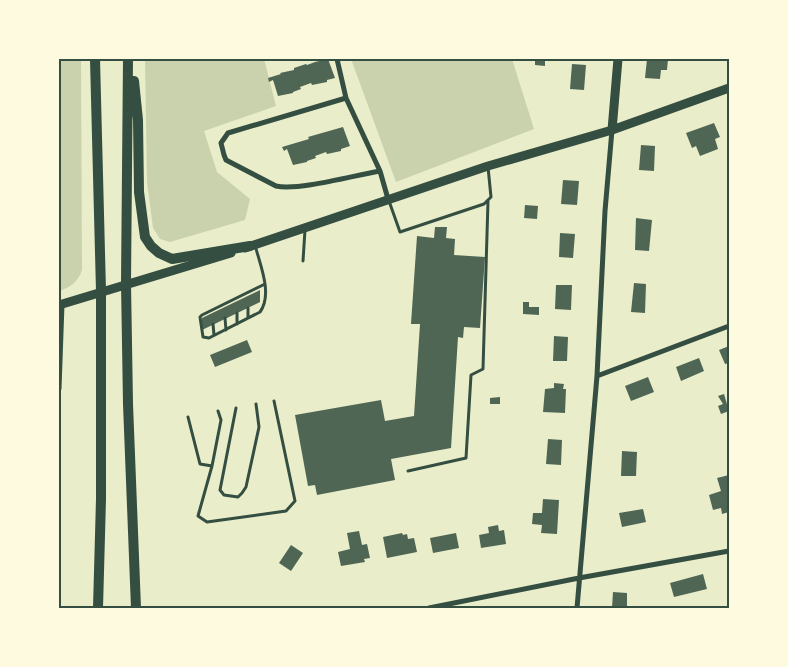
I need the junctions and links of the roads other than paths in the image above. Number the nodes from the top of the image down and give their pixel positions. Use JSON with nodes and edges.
{"nodes":[{"id":1,"x":95,"y":59,"type":"edge"},
{"id":2,"x":130,"y":59,"type":"edge"},
{"id":3,"x":336,"y":59,"type":"edge"},
{"id":4,"x":618,"y":59,"type":"edge"},
{"id":5,"x":729,"y":88,"type":"edge"},
{"id":6,"x":346,"y":98,"type":"junction"},
{"id":7,"x":612,"y":130,"type":"junction"},
{"id":8,"x":488,"y":166,"type":"junction"},
{"id":9,"x":380,"y":170,"type":"junction"},
{"id":10,"x":388,"y":198,"type":"junction"},
{"id":11,"x":488,"y":201,"type":"junction"},
{"id":12,"x":305,"y":227,"type":"junction"},
{"id":13,"x":252,"y":245,"type":"junction"},
{"id":14,"x":302,"y":261,"type":"dead end"},
{"id":15,"x":126,"y":284,"type":"junction"},
{"id":16,"x":265,"y":284,"type":"junction"},
{"id":17,"x":101,"y":291,"type":"junction"},
{"id":18,"x":60,"y":304,"type":"edge"},
{"id":19,"x":248,"y":308,"type":"dead end"},
{"id":20,"x":237,"y":313,"type":"dead end"},
{"id":21,"x":225,"y":318,"type":"dead end"},
{"id":22,"x":248,"y":318,"type":"junction"},
{"id":23,"x":213,"y":324,"type":"dead end"},
{"id":24,"x":237,"y":324,"type":"junction"},
{"id":25,"x":729,"y":326,"type":"edge"},
{"id":26,"x":226,"y":330,"type":"junction"},
{"id":27,"x":214,"y":335,"type":"junction"},
{"id":28,"x":597,"y":376,"type":"junction"},
{"id":29,"x":59,"y":389,"type":"edge"},
{"id":30,"x":274,"y":401,"type":"dead end"},
{"id":31,"x":256,"y":404,"type":"dead end"},
{"id":32,"x":236,"y":408,"type":"dead end"},
{"id":33,"x":218,"y":411,"type":"dead end"},
{"id":34,"x":188,"y":416,"type":"dead end"},
{"id":35,"x":212,"y":466,"type":"junction"},
{"id":36,"x":408,"y":471,"type":"dead end"},
{"id":37,"x":729,"y":551,"type":"edge"},
{"id":38,"x":579,"y":578,"type":"junction"},
{"id":39,"x":98,"y":608,"type":"edge"},
{"id":40,"x":136,"y":608,"type":"edge"},
{"id":41,"x":429,"y":608,"type":"edge"},
{"id":42,"x":577,"y":608,"type":"edge"}],
"edges":[{"from":1,"to":17,"type":"highway"},
{"from":2,"to":13,"type":"highway"},
{"from":2,"to":15,"type":"highway"},
{"from":3,"to":6,"type":"street"},
{"from":4,"to":7,"type":"main road"},
{"from":5,"to":7,"type":"main road"},
{"from":6,"to":9,"type":"street"},
{"from":6,"to":9,"type":"street"},
{"from":7,"to":8,"type":"main road"},
{"from":7,"to":28,"type":"street"},
{"from":8,"to":10,"type":"main road"},
{"from":8,"to":11,"type":"lane"},
{"from":9,"to":10,"type":"street"},
{"from":10,"to":11,"type":"lane"},
{"from":10,"to":12,"type":"main road"},
{"from":11,"to":36,"type":"lane"},
{"from":12,"to":13,"type":"main road"},
{"from":12,"to":14,"type":"lane"},
{"from":13,"to":15,"type":"main road"},
{"from":13,"to":16,"type":"lane"},
{"from":15,"to":17,"type":"main road"},
{"from":15,"to":40,"type":"highway"},
{"from":16,"to":22,"type":"lane"},
{"from":16,"to":27,"type":"lane"},
{"from":17,"to":18,"type":"main road"},
{"from":17,"to":39,"type":"highway"},
{"from":18,"to":29,"type":"street"},
{"from":19,"to":22,"type":"lane"},
{"from":20,"to":24,"type":"lane"},
{"from":21,"to":26,"type":"lane"},
{"from":22,"to":24,"type":"lane"},
{"from":23,"to":27,"type":"lane"},
{"from":24,"to":26,"type":"lane"},
{"from":25,"to":28,"type":"street"},
{"from":26,"to":27,"type":"lane"},
{"from":28,"to":38,"type":"street"},
{"from":30,"to":35,"type":"lane"},
{"from":31,"to":32,"type":"lane"},
{"from":33,"to":35,"type":"lane"},
{"from":34,"to":35,"type":"lane"},
{"from":37,"to":38,"type":"street"},
{"from":38,"to":41,"type":"street"},
{"from":38,"to":42,"type":"street"}]}
